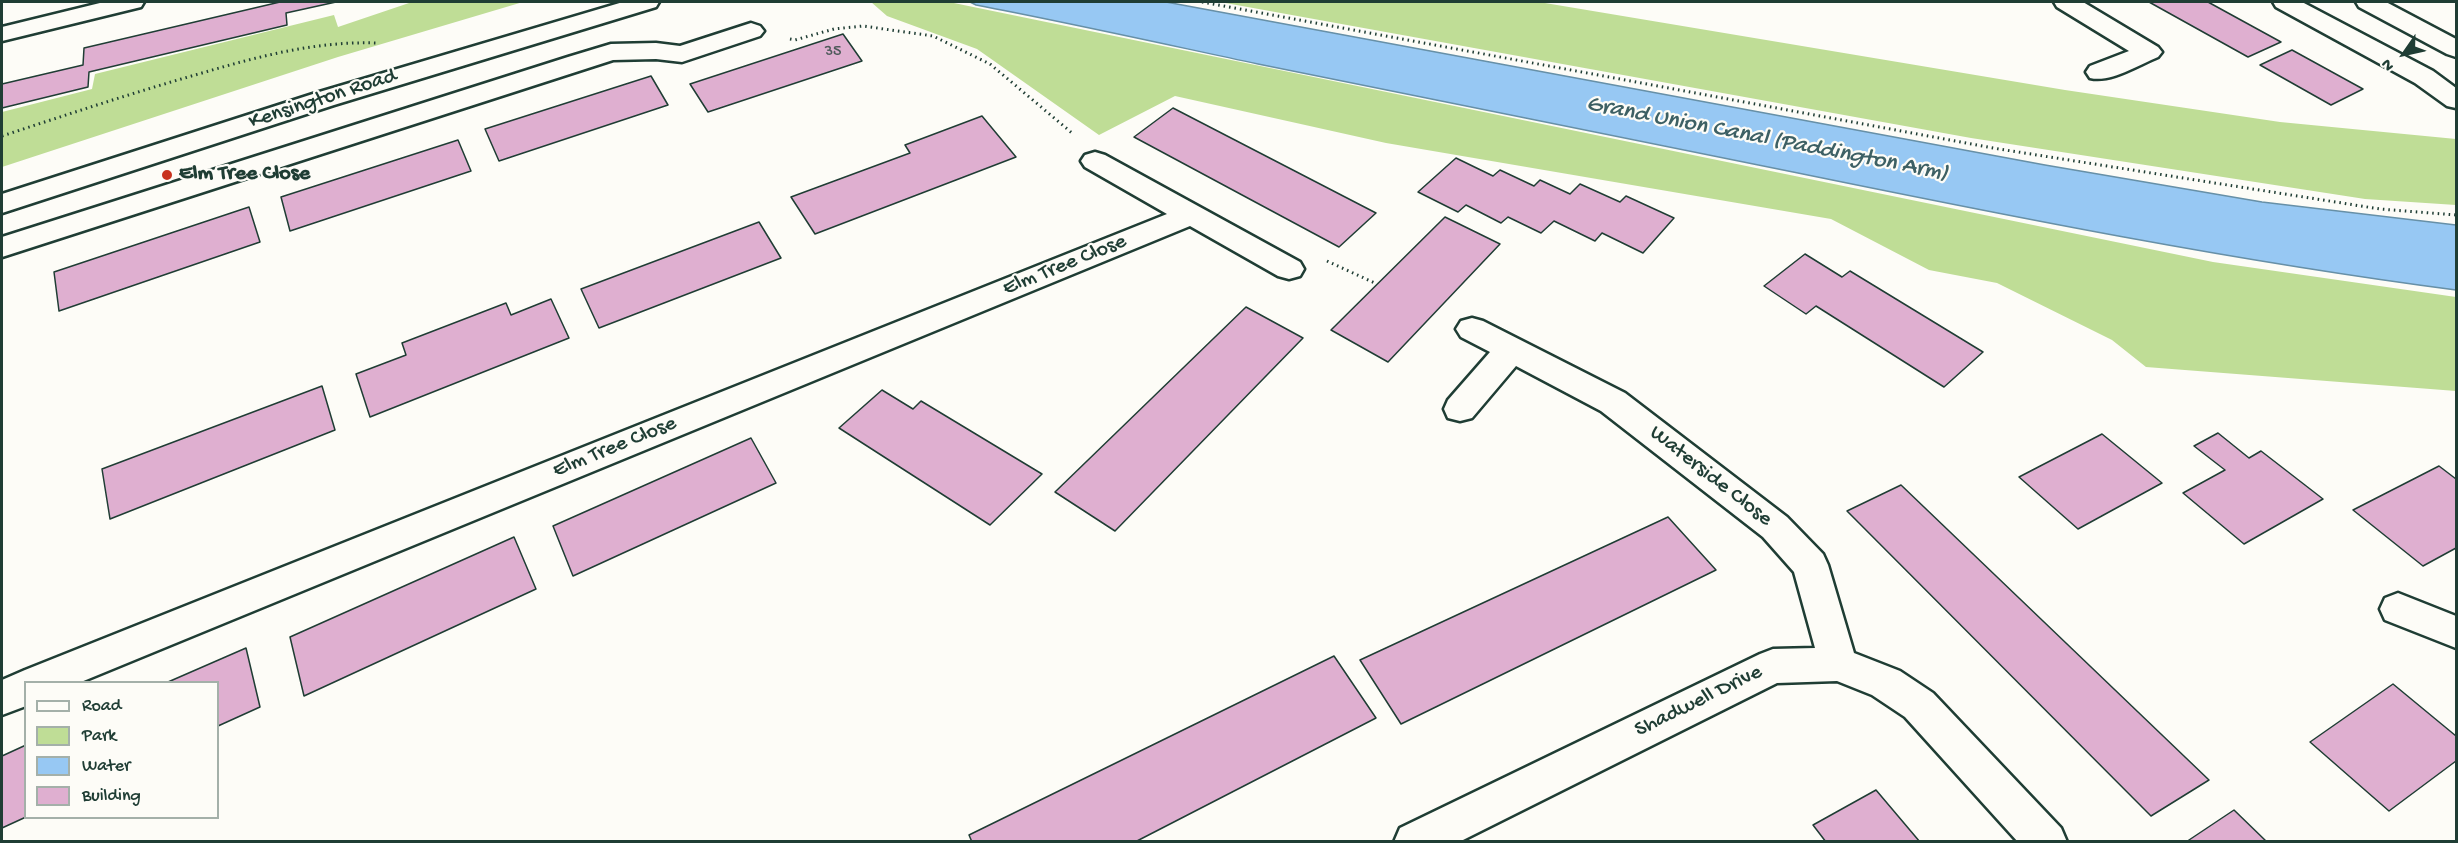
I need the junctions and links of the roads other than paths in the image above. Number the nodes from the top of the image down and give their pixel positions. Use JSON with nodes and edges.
{"nodes":[{"id":1,"x":132,"y":2,"type":"edge"},
{"id":2,"x":646,"y":2,"type":"edge"},
{"id":3,"x":2066,"y":2,"type":"edge"},
{"id":4,"x":2284,"y":2,"type":"edge"},
{"id":5,"x":2368,"y":2,"type":"edge"},
{"id":6,"x":751,"y":31,"type":"road end"},
{"id":7,"x":2,"y":34,"type":"edge"},
{"id":8,"x":2457,"y":49,"type":"edge"},
{"id":9,"x":2099,"y":72,"type":"dead end"},
{"id":10,"x":2457,"y":100,"type":"edge"},
{"id":11,"x":1095,"y":161,"type":"road end"},
{"id":12,"x":2,"y":204,"type":"edge"},
{"id":13,"x":1191,"y":214,"type":"junction"},
{"id":14,"x":2,"y":247,"type":"edge"},
{"id":15,"x":1289,"y":268,"type":"road end"},
{"id":16,"x":1472,"y":329,"type":"dead end"},
{"id":17,"x":1511,"y":350,"type":"junction"},
{"id":18,"x":1460,"y":409,"type":"dead end"},
{"id":19,"x":2398,"y":609,"type":"dead end"},
{"id":20,"x":2457,"y":632,"type":"edge"},
{"id":21,"x":1838,"y":664,"type":"junction"},
{"id":22,"x":41,"y":681,"type":"edge"},
{"id":23,"x":24,"y":689,"type":"edge"},
{"id":24,"x":2,"y":698,"type":"edge"},
{"id":25,"x":1415,"y":842,"type":"edge"},
{"id":26,"x":2046,"y":842,"type":"edge"}],
"edges":[{"from":1,"to":7,"type":"street"},
{"from":2,"to":12,"type":"street","name":"Kensington Road"},
{"from":3,"to":9,"type":"street"},
{"from":4,"to":10,"type":"street"},
{"from":5,"to":8,"type":"street"},
{"from":6,"to":14,"type":"street"},
{"from":11,"to":13,"type":"street"},
{"from":13,"to":15,"type":"street"},
{"from":13,"to":22,"type":"street","name":"Elm Tree Close"},
{"from":16,"to":17,"type":"street","name":"Waterside Close"},
{"from":17,"to":18,"type":"street"},
{"from":17,"to":21,"type":"street","name":"Waterside Close"},
{"from":19,"to":20,"type":"street"},
{"from":21,"to":25,"type":"street","name":"Shadwell Drive"},
{"from":21,"to":26,"type":"street","name":"Shadwell Drive"},
{"from":23,"to":24,"type":"street"}]}
